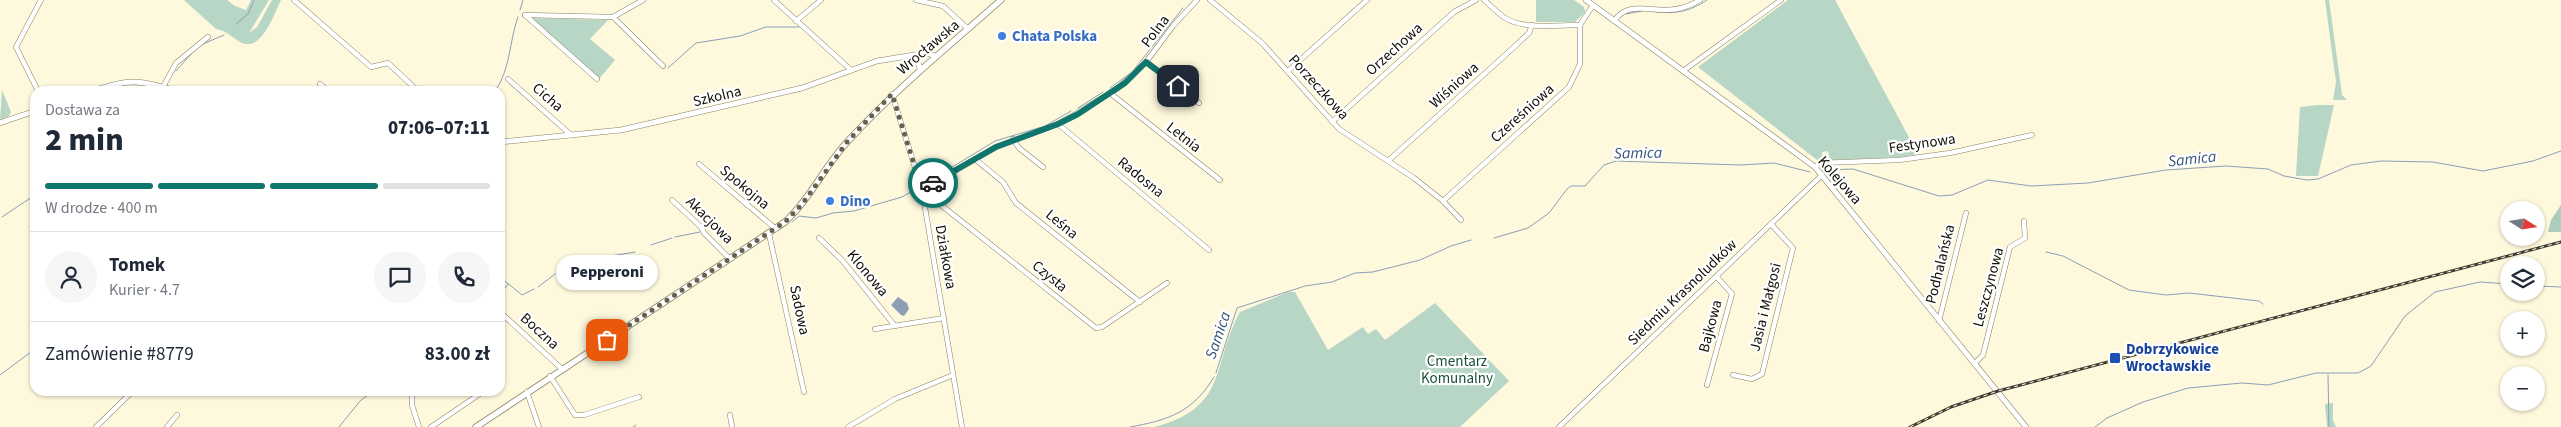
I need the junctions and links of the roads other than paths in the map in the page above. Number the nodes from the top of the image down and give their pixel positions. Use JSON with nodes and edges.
{"nodes":[{"id":1,"x":41,"y":0,"type":"edge"},
{"id":2,"x":294,"y":0,"type":"edge"},
{"id":3,"x":643,"y":0,"type":"edge"},
{"id":4,"x":774,"y":0,"type":"edge"},
{"id":5,"x":821,"y":0,"type":"edge"},
{"id":6,"x":916,"y":0,"type":"edge"},
{"id":7,"x":1001,"y":0,"type":"edge"},
{"id":8,"x":1197,"y":0,"type":"edge"},
{"id":9,"x":1210,"y":0,"type":"edge"},
{"id":10,"x":1366,"y":0,"type":"edge"},
{"id":11,"x":1476,"y":0,"type":"edge"},
{"id":12,"x":1484,"y":0,"type":"edge"},
{"id":13,"x":1586,"y":0,"type":"edge"},
{"id":14,"x":1681,"y":0,"type":"edge"},
{"id":15,"x":1700,"y":0,"type":"edge"},
{"id":16,"x":1781,"y":0,"type":"edge"},
{"id":17,"x":1593,"y":5,"type":"junction"},
{"id":18,"x":1683,"y":7,"type":"junction"},
{"id":19,"x":613,"y":17,"type":"junction"},
{"id":20,"x":1614,"y":20,"type":"junction"},
{"id":21,"x":796,"y":22,"type":"junction"},
{"id":22,"x":1532,"y":25,"type":"junction"},
{"id":23,"x":1580,"y":25,"type":"junction"},
{"id":24,"x":968,"y":29,"type":"junction"},
{"id":25,"x":208,"y":37,"type":"dead end"},
{"id":26,"x":915,"y":55,"type":"junction"},
{"id":27,"x":935,"y":56,"type":"junction"},
{"id":28,"x":1146,"y":62,"type":"junction"},
{"id":29,"x":664,"y":66,"type":"dead end"},
{"id":30,"x":920,"y":68,"type":"junction"},
{"id":31,"x":851,"y":70,"type":"junction"},
{"id":32,"x":1288,"y":71,"type":"junction"},
{"id":33,"x":1683,"y":71,"type":"junction"},
{"id":34,"x":508,"y":79,"type":"dead end"},
{"id":35,"x":596,"y":79,"type":"dead end"},
{"id":36,"x":320,"y":84,"type":"dead end"},
{"id":37,"x":36,"y":86,"type":"edge"},
{"id":38,"x":109,"y":86,"type":"edge"},
{"id":39,"x":155,"y":86,"type":"edge"},
{"id":40,"x":164,"y":86,"type":"edge"},
{"id":41,"x":322,"y":86,"type":"edge"},
{"id":42,"x":413,"y":86,"type":"edge"},
{"id":43,"x":1110,"y":93,"type":"junction"},
{"id":44,"x":892,"y":94,"type":"junction"},
{"id":45,"x":1199,"y":103,"type":"dead end"},
{"id":46,"x":30,"y":113,"type":"edge"},
{"id":47,"x":1332,"y":122,"type":"junction"},
{"id":48,"x":0,"y":123,"type":"edge"},
{"id":49,"x":1058,"y":124,"type":"junction"},
{"id":50,"x":571,"y":135,"type":"junction"},
{"id":51,"x":2032,"y":135,"type":"dead end"},
{"id":52,"x":1013,"y":139,"type":"junction"},
{"id":53,"x":505,"y":142,"type":"edge"},
{"id":54,"x":975,"y":159,"type":"junction"},
{"id":55,"x":1388,"y":161,"type":"junction"},
{"id":56,"x":699,"y":164,"type":"dead end"},
{"id":57,"x":1043,"y":167,"type":"dead end"},
{"id":58,"x":1814,"y":167,"type":"junction"},
{"id":59,"x":1822,"y":175,"type":"junction"},
{"id":60,"x":1220,"y":180,"type":"dead end"},
{"id":61,"x":922,"y":190,"type":"junction"},
{"id":62,"x":672,"y":200,"type":"dead end"},
{"id":63,"x":1443,"y":201,"type":"junction"},
{"id":64,"x":1966,"y":213,"type":"dead end"},
{"id":65,"x":1461,"y":220,"type":"dead end"},
{"id":66,"x":2024,"y":221,"type":"dead end"},
{"id":67,"x":1771,"y":224,"type":"junction"},
{"id":68,"x":776,"y":229,"type":"junction"},
{"id":69,"x":769,"y":234,"type":"junction"},
{"id":70,"x":819,"y":238,"type":"dead end"},
{"id":71,"x":1209,"y":250,"type":"dead end"},
{"id":72,"x":730,"y":259,"type":"junction"},
{"id":73,"x":1717,"y":278,"type":"junction"},
{"id":74,"x":1167,"y":283,"type":"dead end"},
{"id":75,"x":1140,"y":302,"type":"junction"},
{"id":76,"x":505,"y":317,"type":"edge"},
{"id":77,"x":944,"y":318,"type":"junction"},
{"id":78,"x":1939,"y":321,"type":"junction"},
{"id":79,"x":895,"y":326,"type":"junction"},
{"id":80,"x":875,"y":328,"type":"dead end"},
{"id":81,"x":1975,"y":364,"type":"junction"},
{"id":82,"x":562,"y":369,"type":"junction"},
{"id":83,"x":954,"y":375,"type":"junction"},
{"id":84,"x":550,"y":376,"type":"junction"},
{"id":85,"x":1733,"y":376,"type":"dead end"},
{"id":86,"x":1707,"y":385,"type":"dead end"},
{"id":87,"x":527,"y":392,"type":"junction"},
{"id":88,"x":804,"y":392,"type":"dead end"},
{"id":89,"x":128,"y":396,"type":"edge"},
{"id":90,"x":412,"y":396,"type":"edge"},
{"id":91,"x":477,"y":396,"type":"edge"},
{"id":92,"x":639,"y":396,"type":"dead end"},
{"id":93,"x":177,"y":415,"type":"dead end"},
{"id":94,"x":730,"y":415,"type":"dead end"},
{"id":95,"x":96,"y":427,"type":"edge"},
{"id":96,"x":167,"y":427,"type":"edge"},
{"id":97,"x":419,"y":427,"type":"edge"},
{"id":98,"x":431,"y":427,"type":"edge"},
{"id":99,"x":476,"y":427,"type":"edge"},
{"id":100,"x":539,"y":427,"type":"edge"},
{"id":101,"x":732,"y":427,"type":"edge"},
{"id":102,"x":848,"y":427,"type":"edge"},
{"id":103,"x":962,"y":427,"type":"edge"},
{"id":104,"x":1559,"y":427,"type":"edge"},
{"id":105,"x":2026,"y":427,"type":"edge"}],
"edges":[{"from":1,"to":37,"type":"street"},
{"from":2,"to":42,"type":"street"},
{"from":3,"to":19,"type":"street"},
{"from":4,"to":21,"type":"street"},
{"from":5,"to":21,"type":"street"},
{"from":6,"to":24,"type":"street"},
{"from":7,"to":24,"type":"main road","name":"Wrocławska"},
{"from":8,"to":28,"type":"street","name":"Polna"},
{"from":9,"to":32,"type":"street","name":"Porzeczkowa"},
{"from":10,"to":32,"type":"street"},
{"from":11,"to":47,"type":"street","name":"Orzechowa"},
{"from":12,"to":22,"type":"street"},
{"from":13,"to":17,"type":"street","name":"Kolejowa"},
{"from":14,"to":18,"type":"street"},
{"from":15,"to":18,"type":"street"},
{"from":16,"to":33,"type":"street"},
{"from":17,"to":20,"type":"street","name":"Kolejowa"},
{"from":17,"to":23,"type":"street"},
{"from":18,"to":20,"type":"street"},
{"from":19,"to":29,"type":"street"},
{"from":19,"to":35,"type":"street"},
{"from":20,"to":33,"type":"street","name":"Kolejowa"},
{"from":21,"to":31,"type":"street"},
{"from":22,"to":23,"type":"street"},
{"from":22,"to":55,"type":"street","name":"Wiśniowa"},
{"from":23,"to":63,"type":"street","name":"Czereśniowa"},
{"from":24,"to":27,"type":"main road","name":"Wrocławska"},
{"from":25,"to":40,"type":"street"},
{"from":26,"to":27,"type":"street","name":"Szkolna"},
{"from":26,"to":30,"type":"street"},
{"from":26,"to":31,"type":"street","name":"Szkolna"},
{"from":27,"to":30,"type":"main road","name":"Wrocławska"},
{"from":28,"to":43,"type":"street","name":"Polna"},
{"from":28,"to":45,"type":"street"},
{"from":30,"to":44,"type":"main road","name":"Wrocławska"},
{"from":31,"to":50,"type":"street","name":"Szkolna"},
{"from":32,"to":47,"type":"street","name":"Porzeczkowa"},
{"from":33,"to":58,"type":"street","name":"Kolejowa"},
{"from":34,"to":50,"type":"street","name":"Cicha"},
{"from":36,"to":41,"type":"street"},
{"from":38,"to":39,"type":"street"},
{"from":43,"to":49,"type":"street","name":"Polna"},
{"from":43,"to":60,"type":"street","name":"Letnia"},
{"from":44,"to":61,"type":"street","name":"Działkowa"},
{"from":44,"to":68,"type":"main road","name":"Wrocławska"},
{"from":46,"to":48,"type":"street"},
{"from":47,"to":55,"type":"street","name":"Porzeczkowa"},
{"from":49,"to":52,"type":"street","name":"Polna"},
{"from":49,"to":71,"type":"street","name":"Radosna"},
{"from":50,"to":53,"type":"street","name":"Szkolna"},
{"from":51,"to":58,"type":"street","name":"Festynowa"},
{"from":52,"to":54,"type":"street","name":"Polna"},
{"from":52,"to":57,"type":"street"},
{"from":54,"to":61,"type":"street","name":"Polna"},
{"from":54,"to":75,"type":"street","name":"Leśna"},
{"from":55,"to":63,"type":"street","name":"Porzeczkowa"},
{"from":56,"to":68,"type":"street","name":"Spokojna"},
{"from":58,"to":59,"type":"street","name":"Kolejowa"},
{"from":59,"to":67,"type":"street","name":"Siedmiu Krasnoludków"},
{"from":59,"to":78,"type":"street","name":"Kolejowa"},
{"from":61,"to":75,"type":"street","name":"Czysta"},
{"from":61,"to":77,"type":"street","name":"Działkowa"},
{"from":62,"to":72,"type":"street","name":"Akacjowa"},
{"from":63,"to":65,"type":"street","name":"Porzeczkowa"},
{"from":64,"to":78,"type":"street","name":"Podhalańska"},
{"from":66,"to":81,"type":"street","name":"Leszczynowa"},
{"from":67,"to":73,"type":"street","name":"Siedmiu Krasnoludków"},
{"from":67,"to":85,"type":"street","name":"Jasia i Małgosi"},
{"from":68,"to":69,"type":"main road","name":"Wrocławska"},
{"from":69,"to":72,"type":"main road","name":"Wrocławska"},
{"from":69,"to":88,"type":"street","name":"Sadowa"},
{"from":70,"to":79,"type":"street","name":"Klonowa"},
{"from":72,"to":82,"type":"main road","name":"Wrocławska"},
{"from":73,"to":86,"type":"street","name":"Bajkowa"},
{"from":73,"to":104,"type":"street","name":"Siedmiu Krasnoludków"},
{"from":74,"to":75,"type":"street","name":"Czysta"},
{"from":76,"to":82,"type":"street","name":"Boczna"},
{"from":77,"to":79,"type":"street"},
{"from":77,"to":83,"type":"street","name":"Działkowa"},
{"from":78,"to":81,"type":"street","name":"Kolejowa"},
{"from":79,"to":80,"type":"street"},
{"from":81,"to":105,"type":"street","name":"Kolejowa"},
{"from":82,"to":84,"type":"main road","name":"Wrocławska"},
{"from":83,"to":102,"type":"street"},
{"from":83,"to":103,"type":"street","name":"Działkowa"},
{"from":84,"to":87,"type":"main road","name":"Wrocławska"},
{"from":84,"to":92,"type":"street"},
{"from":87,"to":99,"type":"main road","name":"Wrocławska"},
{"from":87,"to":100,"type":"street"},
{"from":89,"to":95,"type":"street"},
{"from":90,"to":97,"type":"street"},
{"from":91,"to":98,"type":"street"},
{"from":93,"to":96,"type":"street"},
{"from":94,"to":101,"type":"street"}]}
